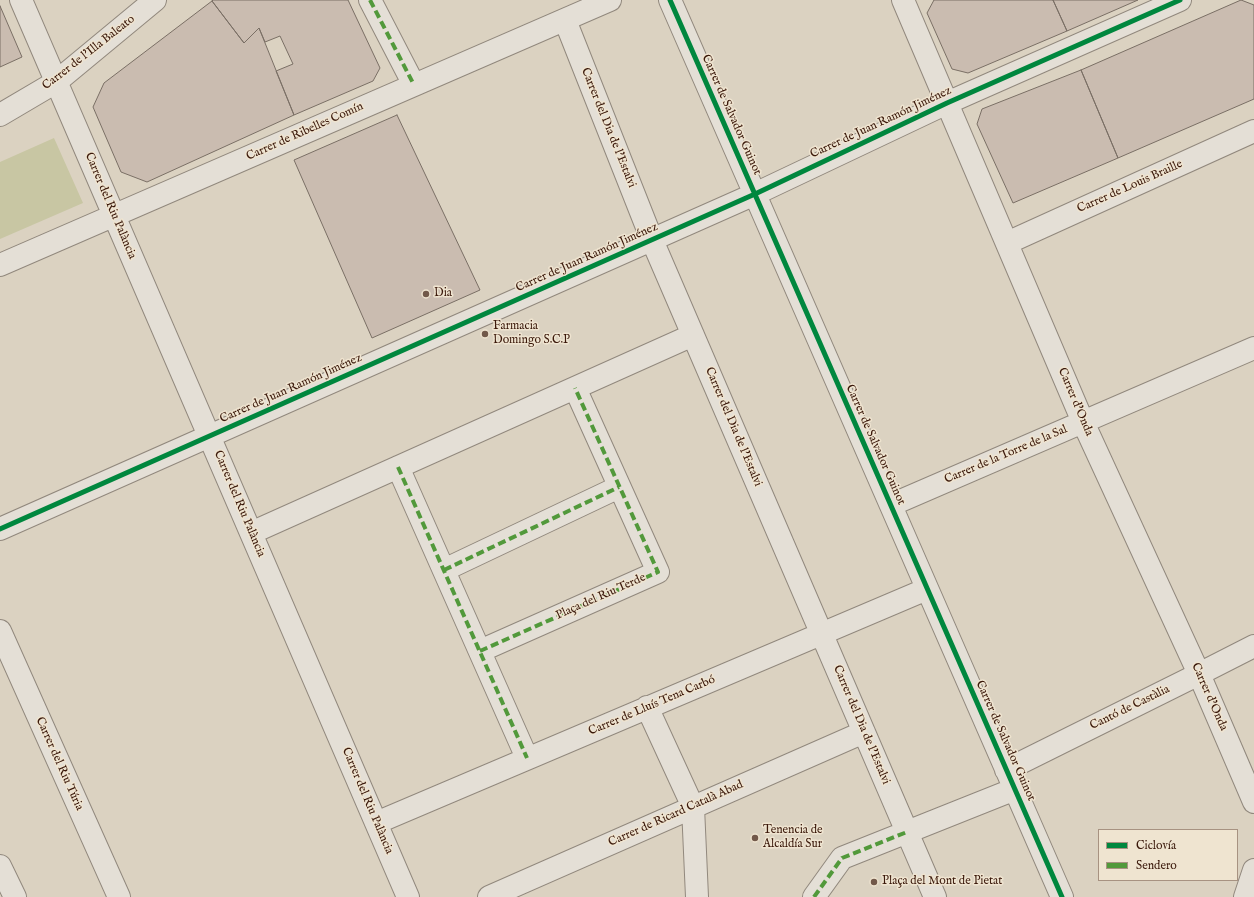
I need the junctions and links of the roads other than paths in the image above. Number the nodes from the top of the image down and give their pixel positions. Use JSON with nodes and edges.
{"nodes":[{"id":1,"x":21,"y":0,"type":"edge"},
{"id":2,"x":155,"y":0,"type":"edge"},
{"id":3,"x":370,"y":0,"type":"edge"},
{"id":4,"x":610,"y":0,"type":"edge"},
{"id":5,"x":670,"y":0,"type":"edge"},
{"id":6,"x":903,"y":0,"type":"edge"},
{"id":7,"x":1180,"y":0,"type":"edge"},
{"id":8,"x":565,"y":20,"type":"junction"},
{"id":9,"x":56,"y":82,"type":"junction"},
{"id":10,"x":414,"y":85,"type":"junction"},
{"id":11,"x":947,"y":103,"type":"junction"},
{"id":12,"x":0,"y":115,"type":"edge"},
{"id":13,"x":1254,"y":132,"type":"edge"},
{"id":14,"x":755,"y":194,"type":"junction"},
{"id":15,"x":114,"y":216,"type":"junction"},
{"id":16,"x":652,"y":240,"type":"junction"},
{"id":17,"x":1007,"y":243,"type":"junction"},
{"id":18,"x":0,"y":265,"type":"edge"},
{"id":19,"x":693,"y":335,"type":"junction"},
{"id":20,"x":1254,"y":348,"type":"edge"},
{"id":21,"x":575,"y":388,"type":"junction"},
{"id":22,"x":1083,"y":422,"type":"junction"},
{"id":23,"x":210,"y":436,"type":"junction"},
{"id":24,"x":398,"y":467,"type":"junction"},
{"id":25,"x":619,"y":487,"type":"junction"},
{"id":26,"x":890,"y":505,"type":"junction"},
{"id":27,"x":0,"y":529,"type":"edge"},
{"id":28,"x":251,"y":533,"type":"junction"},
{"id":29,"x":444,"y":570,"type":"junction"},
{"id":30,"x":927,"y":589,"type":"junction"},
{"id":31,"x":0,"y":631,"type":"edge"},
{"id":32,"x":821,"y":633,"type":"junction"},
{"id":33,"x":1254,"y":646,"type":"edge"},
{"id":34,"x":480,"y":651,"type":"junction"},
{"id":35,"x":1199,"y":674,"type":"junction"},
{"id":36,"x":647,"y":707,"type":"junction"},
{"id":37,"x":864,"y":732,"type":"junction"},
{"id":38,"x":527,"y":758,"type":"junction"},
{"id":39,"x":1010,"y":780,"type":"junction"},
{"id":40,"x":1254,"y":802,"type":"edge"},
{"id":41,"x":693,"y":807,"type":"junction"},
{"id":42,"x":376,"y":823,"type":"junction"},
{"id":43,"x":907,"y":832,"type":"junction"},
{"id":44,"x":0,"y":866,"type":"edge"},
{"id":45,"x":1254,"y":870,"type":"edge"},
{"id":46,"x":15,"y":897,"type":"edge"},
{"id":47,"x":119,"y":897,"type":"edge"},
{"id":48,"x":408,"y":897,"type":"edge"},
{"id":49,"x":489,"y":897,"type":"edge"},
{"id":50,"x":697,"y":897,"type":"edge"},
{"id":51,"x":814,"y":897,"type":"edge"},
{"id":52,"x":935,"y":897,"type":"edge"},
{"id":53,"x":1062,"y":897,"type":"edge"},
{"id":54,"x":1245,"y":897,"type":"edge"}],
"edges":[{"from":1,"to":9,"type":"street","name":"Carrer del Riu Palància"},
{"from":2,"to":9,"type":"street","name":"Carrer de l'Illa Baleato"},
{"from":3,"to":10,"type":"street"},
{"from":4,"to":8,"type":"street","name":"Carrer de Ribelles Comín"},
{"from":5,"to":14,"type":"street","name":"Carrer de Salvador Guinot"},
{"from":6,"to":11,"type":"street","name":"Carrer d'Onda"},
{"from":7,"to":11,"type":"street","name":"Carrer de Juan Ramón Jiménez"},
{"from":8,"to":10,"type":"street","name":"Carrer de Ribelles Comín"},
{"from":8,"to":16,"type":"street","name":"Carrer del Dia de l'Estalvi"},
{"from":9,"to":12,"type":"street","name":"Carrer de l'Illa Baleato"},
{"from":9,"to":15,"type":"street","name":"Carrer del Riu Palància"},
{"from":10,"to":15,"type":"street","name":"Carrer de Ribelles Comín"},
{"from":11,"to":14,"type":"street","name":"Carrer de Juan Ramón Jiménez"},
{"from":11,"to":17,"type":"street","name":"Carrer d'Onda"},
{"from":13,"to":17,"type":"street","name":"Carrer de Louis Braille"},
{"from":14,"to":16,"type":"street","name":"Carrer de Juan Ramón Jiménez"},
{"from":14,"to":26,"type":"street","name":"Carrer de Salvador Guinot"},
{"from":15,"to":18,"type":"street","name":"Carrer de Ribelles Comín"},
{"from":15,"to":23,"type":"street","name":"Carrer del Riu Palància"},
{"from":16,"to":19,"type":"street","name":"Carrer del Dia de l'Estalvi"},
{"from":16,"to":23,"type":"street","name":"Carrer de Juan Ramón Jiménez"},
{"from":17,"to":22,"type":"street","name":"Carrer d'Onda"},
{"from":19,"to":21,"type":"street"},
{"from":19,"to":32,"type":"street","name":"Carrer del Dia de l'Estalvi"},
{"from":20,"to":22,"type":"street","name":"Carrer de la Torre de la Sal"},
{"from":21,"to":24,"type":"street"},
{"from":21,"to":25,"type":"street","name":"Plaça del Riu Terde"},
{"from":22,"to":26,"type":"street","name":"Carrer de la Torre de la Sal"},
{"from":22,"to":35,"type":"street","name":"Carrer d'Onda"},
{"from":23,"to":27,"type":"street","name":"Carrer de Juan Ramón Jiménez"},
{"from":23,"to":28,"type":"street","name":"Carrer del Riu Palància"},
{"from":24,"to":28,"type":"street"},
{"from":24,"to":29,"type":"street"},
{"from":25,"to":29,"type":"street"},
{"from":25,"to":34,"type":"street","name":"Plaça del Riu Terde"},
{"from":26,"to":30,"type":"street","name":"Carrer de Salvador Guinot"},
{"from":28,"to":42,"type":"street","name":"Carrer del Riu Palància"},
{"from":29,"to":34,"type":"street"},
{"from":30,"to":32,"type":"street","name":"Carrer de Lluís Tena Carbó"},
{"from":30,"to":39,"type":"street","name":"Carrer de Salvador Guinot"},
{"from":31,"to":47,"type":"street","name":"Carrer del Riu Túria"},
{"from":32,"to":36,"type":"street","name":"Carrer de Lluís Tena Carbó"},
{"from":32,"to":37,"type":"street","name":"Carrer del Dia de l'Estalvi"},
{"from":33,"to":35,"type":"street","name":"Cantó de Castàlia"},
{"from":34,"to":38,"type":"street"},
{"from":35,"to":39,"type":"street","name":"Cantó de Castàlia"},
{"from":35,"to":40,"type":"street","name":"Carrer d'Onda"},
{"from":36,"to":38,"type":"street","name":"Carrer de Lluís Tena Carbó"},
{"from":36,"to":41,"type":"street"},
{"from":37,"to":41,"type":"street","name":"Carrer de Ricard Català Abad"},
{"from":37,"to":43,"type":"street","name":"Carrer del Dia de l'Estalvi"},
{"from":38,"to":42,"type":"street","name":"Carrer de Lluís Tena Carbó"},
{"from":39,"to":43,"type":"street"},
{"from":39,"to":53,"type":"street","name":"Carrer de Salvador Guinot"},
{"from":41,"to":49,"type":"street","name":"Carrer de Ricard Català Abad"},
{"from":41,"to":50,"type":"street"},
{"from":42,"to":48,"type":"street","name":"Carrer del Riu Palància"},
{"from":43,"to":51,"type":"street"},
{"from":43,"to":52,"type":"street"},
{"from":44,"to":46,"type":"street"},
{"from":45,"to":54,"type":"street"}]}
